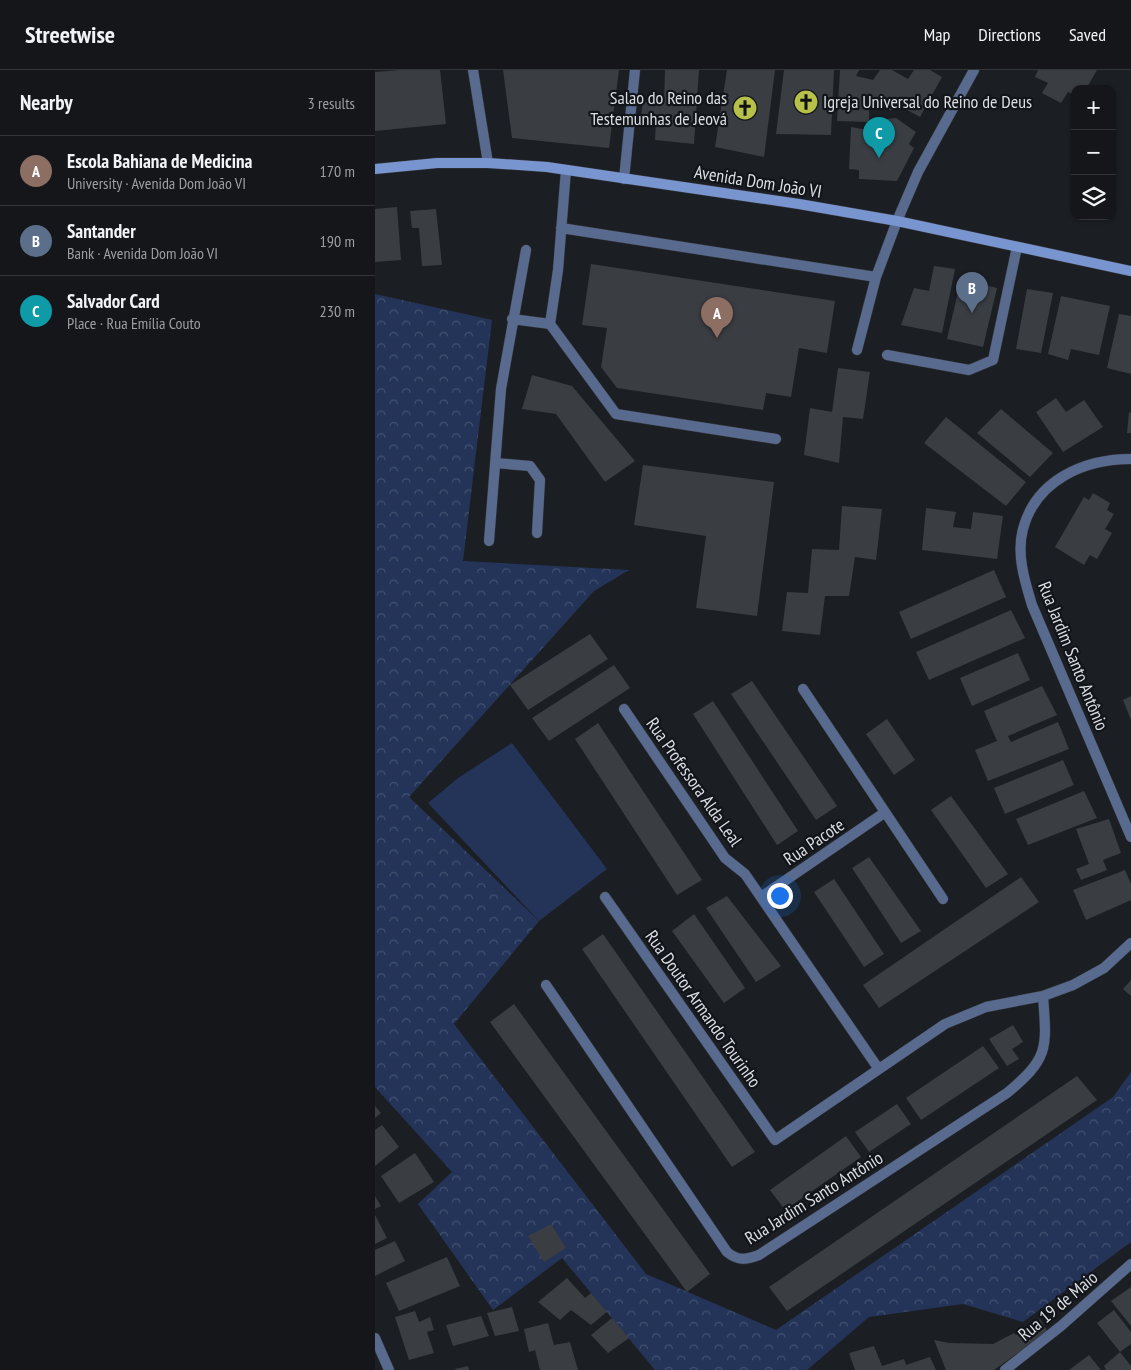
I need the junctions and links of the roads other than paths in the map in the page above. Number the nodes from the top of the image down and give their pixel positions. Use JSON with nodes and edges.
{"nodes":[{"id":1,"x":473,"y":70,"type":"edge"},
{"id":2,"x":635,"y":70,"type":"edge"},
{"id":3,"x":974,"y":70,"type":"edge"},
{"id":4,"x":488,"y":163,"type":"junction"},
{"id":5,"x":375,"y":169,"type":"edge"},
{"id":6,"x":566,"y":170,"type":"junction"},
{"id":7,"x":624,"y":178,"type":"junction"},
{"id":8,"x":897,"y":221,"type":"junction"},
{"id":9,"x":561,"y":228,"type":"junction"},
{"id":10,"x":1017,"y":247,"type":"junction"},
{"id":11,"x":526,"y":250,"type":"dead end"},
{"id":12,"x":1131,"y":271,"type":"edge"},
{"id":13,"x":876,"y":277,"type":"junction"},
{"id":14,"x":512,"y":319,"type":"junction"},
{"id":15,"x":551,"y":324,"type":"junction"},
{"id":16,"x":857,"y":350,"type":"dead end"},
{"id":17,"x":887,"y":355,"type":"dead end"},
{"id":18,"x":776,"y":439,"type":"dead end"},
{"id":19,"x":1131,"y":459,"type":"edge"},
{"id":20,"x":495,"y":464,"type":"junction"},
{"id":21,"x":537,"y":533,"type":"dead end"},
{"id":22,"x":489,"y":541,"type":"dead end"},
{"id":23,"x":803,"y":689,"type":"dead end"},
{"id":24,"x":624,"y":710,"type":"dead end"},
{"id":25,"x":884,"y":813,"type":"junction"},
{"id":26,"x":1131,"y":837,"type":"edge"},
{"id":27,"x":605,"y":897,"type":"dead end"},
{"id":28,"x":761,"y":897,"type":"junction"},
{"id":29,"x":943,"y":900,"type":"dead end"},
{"id":30,"x":1131,"y":943,"type":"edge"},
{"id":31,"x":546,"y":986,"type":"dead end"},
{"id":32,"x":1043,"y":996,"type":"junction"},
{"id":33,"x":878,"y":1068,"type":"junction"},
{"id":34,"x":1131,"y":1264,"type":"edge"},
{"id":35,"x":375,"y":1338,"type":"edge"},
{"id":36,"x":389,"y":1370,"type":"edge"},
{"id":37,"x":1005,"y":1370,"type":"edge"}],
"edges":[{"from":1,"to":4,"type":"street"},
{"from":2,"to":7,"type":"street"},
{"from":3,"to":8,"type":"street"},
{"from":4,"to":5,"type":"main road","name":"Avenida Dom João VI"},
{"from":4,"to":6,"type":"main road","name":"Avenida Dom João VI"},
{"from":6,"to":7,"type":"main road","name":"Avenida Dom João VI"},
{"from":6,"to":9,"type":"street"},
{"from":7,"to":8,"type":"main road","name":"Avenida Dom João VI"},
{"from":8,"to":10,"type":"main road","name":"Avenida Dom João VI"},
{"from":8,"to":13,"type":"street"},
{"from":9,"to":13,"type":"street"},
{"from":9,"to":15,"type":"street"},
{"from":10,"to":12,"type":"main road","name":"Avenida Dom João VI"},
{"from":10,"to":17,"type":"street"},
{"from":11,"to":14,"type":"street"},
{"from":13,"to":16,"type":"street"},
{"from":14,"to":15,"type":"street"},
{"from":14,"to":20,"type":"street"},
{"from":15,"to":18,"type":"street"},
{"from":19,"to":26,"type":"street","name":"Rua Jardim Santo Antônio"},
{"from":20,"to":21,"type":"street"},
{"from":20,"to":22,"type":"street"},
{"from":23,"to":25,"type":"street"},
{"from":24,"to":28,"type":"street","name":"Rua Professora Alda Leal"},
{"from":25,"to":28,"type":"street","name":"Rua Pacote"},
{"from":25,"to":29,"type":"street"},
{"from":27,"to":33,"type":"street","name":"Rua Doutor Armando Tourinho"},
{"from":28,"to":33,"type":"street","name":"Rua Professora Alda Leal"},
{"from":30,"to":32,"type":"street"},
{"from":31,"to":32,"type":"street","name":"Rua Jardim Santo Antônio"},
{"from":32,"to":33,"type":"street"},
{"from":34,"to":37,"type":"street","name":"Rua 19 de Maio"},
{"from":35,"to":36,"type":"street"}]}
